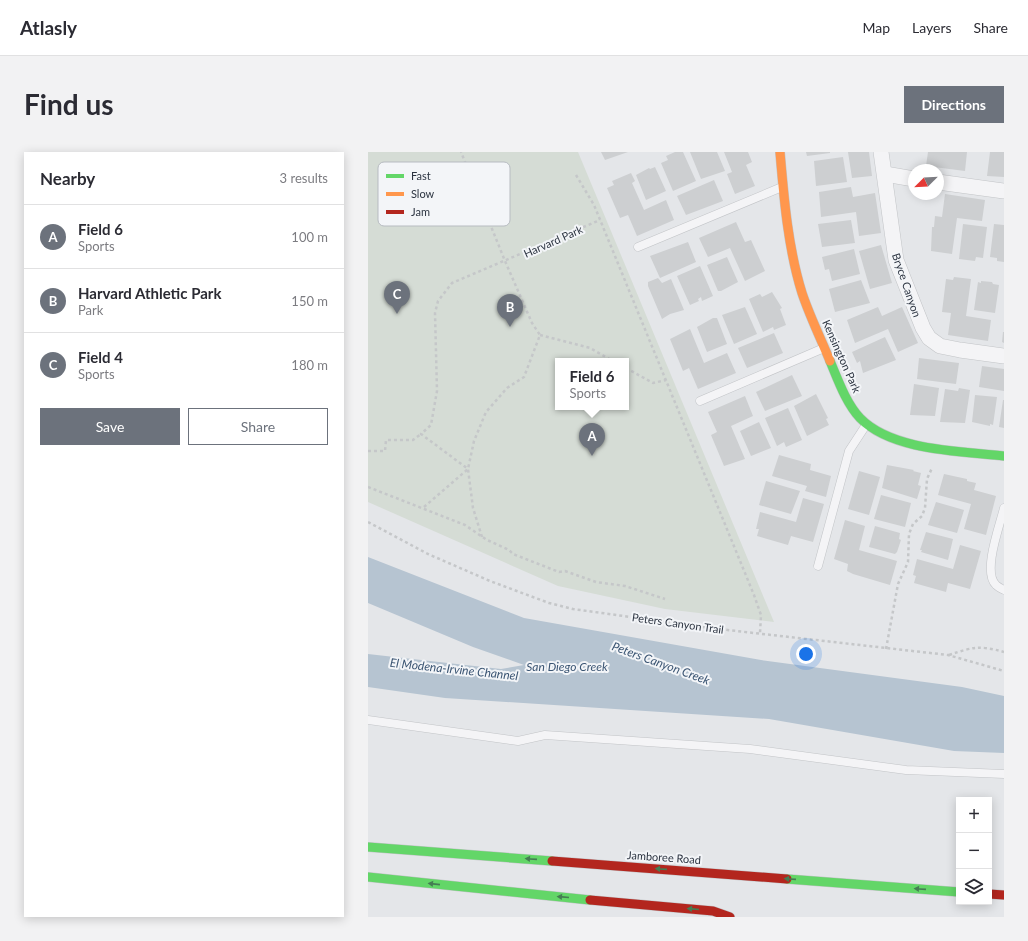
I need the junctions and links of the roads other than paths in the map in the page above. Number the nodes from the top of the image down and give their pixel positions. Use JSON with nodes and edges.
{"nodes":[{"id":1,"x":780,"y":152,"type":"edge"},
{"id":2,"x":881,"y":152,"type":"edge"},
{"id":3,"x":885,"y":174,"type":"junction"},
{"id":4,"x":908,"y":178,"type":"edge"},
{"id":5,"x":944,"y":183,"type":"edge"},
{"id":6,"x":783,"y":186,"type":"junction"},
{"id":7,"x":1004,"y":191,"type":"edge"},
{"id":8,"x":638,"y":247,"type":"dead end"},
{"id":9,"x":824,"y":347,"type":"junction"},
{"id":10,"x":1004,"y":356,"type":"edge"},
{"id":11,"x":700,"y":400,"type":"dead end"},
{"id":12,"x":866,"y":424,"type":"junction"},
{"id":13,"x":1004,"y":456,"type":"edge"},
{"id":14,"x":1004,"y":508,"type":"edge"},
{"id":15,"x":818,"y":566,"type":"dead end"},
{"id":16,"x":1004,"y":590,"type":"edge"},
{"id":17,"x":368,"y":720,"type":"edge"},
{"id":18,"x":1004,"y":774,"type":"edge"},
{"id":19,"x":368,"y":847,"type":"edge"},
{"id":20,"x":368,"y":877,"type":"edge"},
{"id":21,"x":956,"y":892,"type":"edge"},
{"id":22,"x":992,"y":894,"type":"edge"},
{"id":23,"x":1004,"y":895,"type":"edge"},
{"id":24,"x":730,"y":917,"type":"edge"}],
"edges":[{"from":1,"to":6,"type":"main road","name":"Kensington Park"},
{"from":2,"to":3,"type":"street","name":"Bryce Canyon"},
{"from":3,"to":4,"type":"street"},
{"from":3,"to":10,"type":"street","name":"Bryce Canyon"},
{"from":5,"to":7,"type":"street"},
{"from":6,"to":8,"type":"lane"},
{"from":6,"to":9,"type":"main road","name":"Kensington Park"},
{"from":9,"to":11,"type":"lane"},
{"from":9,"to":12,"type":"main road","name":"Kensington Park"},
{"from":12,"to":13,"type":"main road","name":"Kensington Park"},
{"from":12,"to":15,"type":"lane"},
{"from":14,"to":16,"type":"lane"},
{"from":17,"to":18,"type":"lane"},
{"from":21,"to":19,"type":"main road","name":"Jamboree Road","one_way":true},
{"from":24,"to":20,"type":"main road","one_way":true},
{"from":22,"to":23,"type":"main road"}]}
